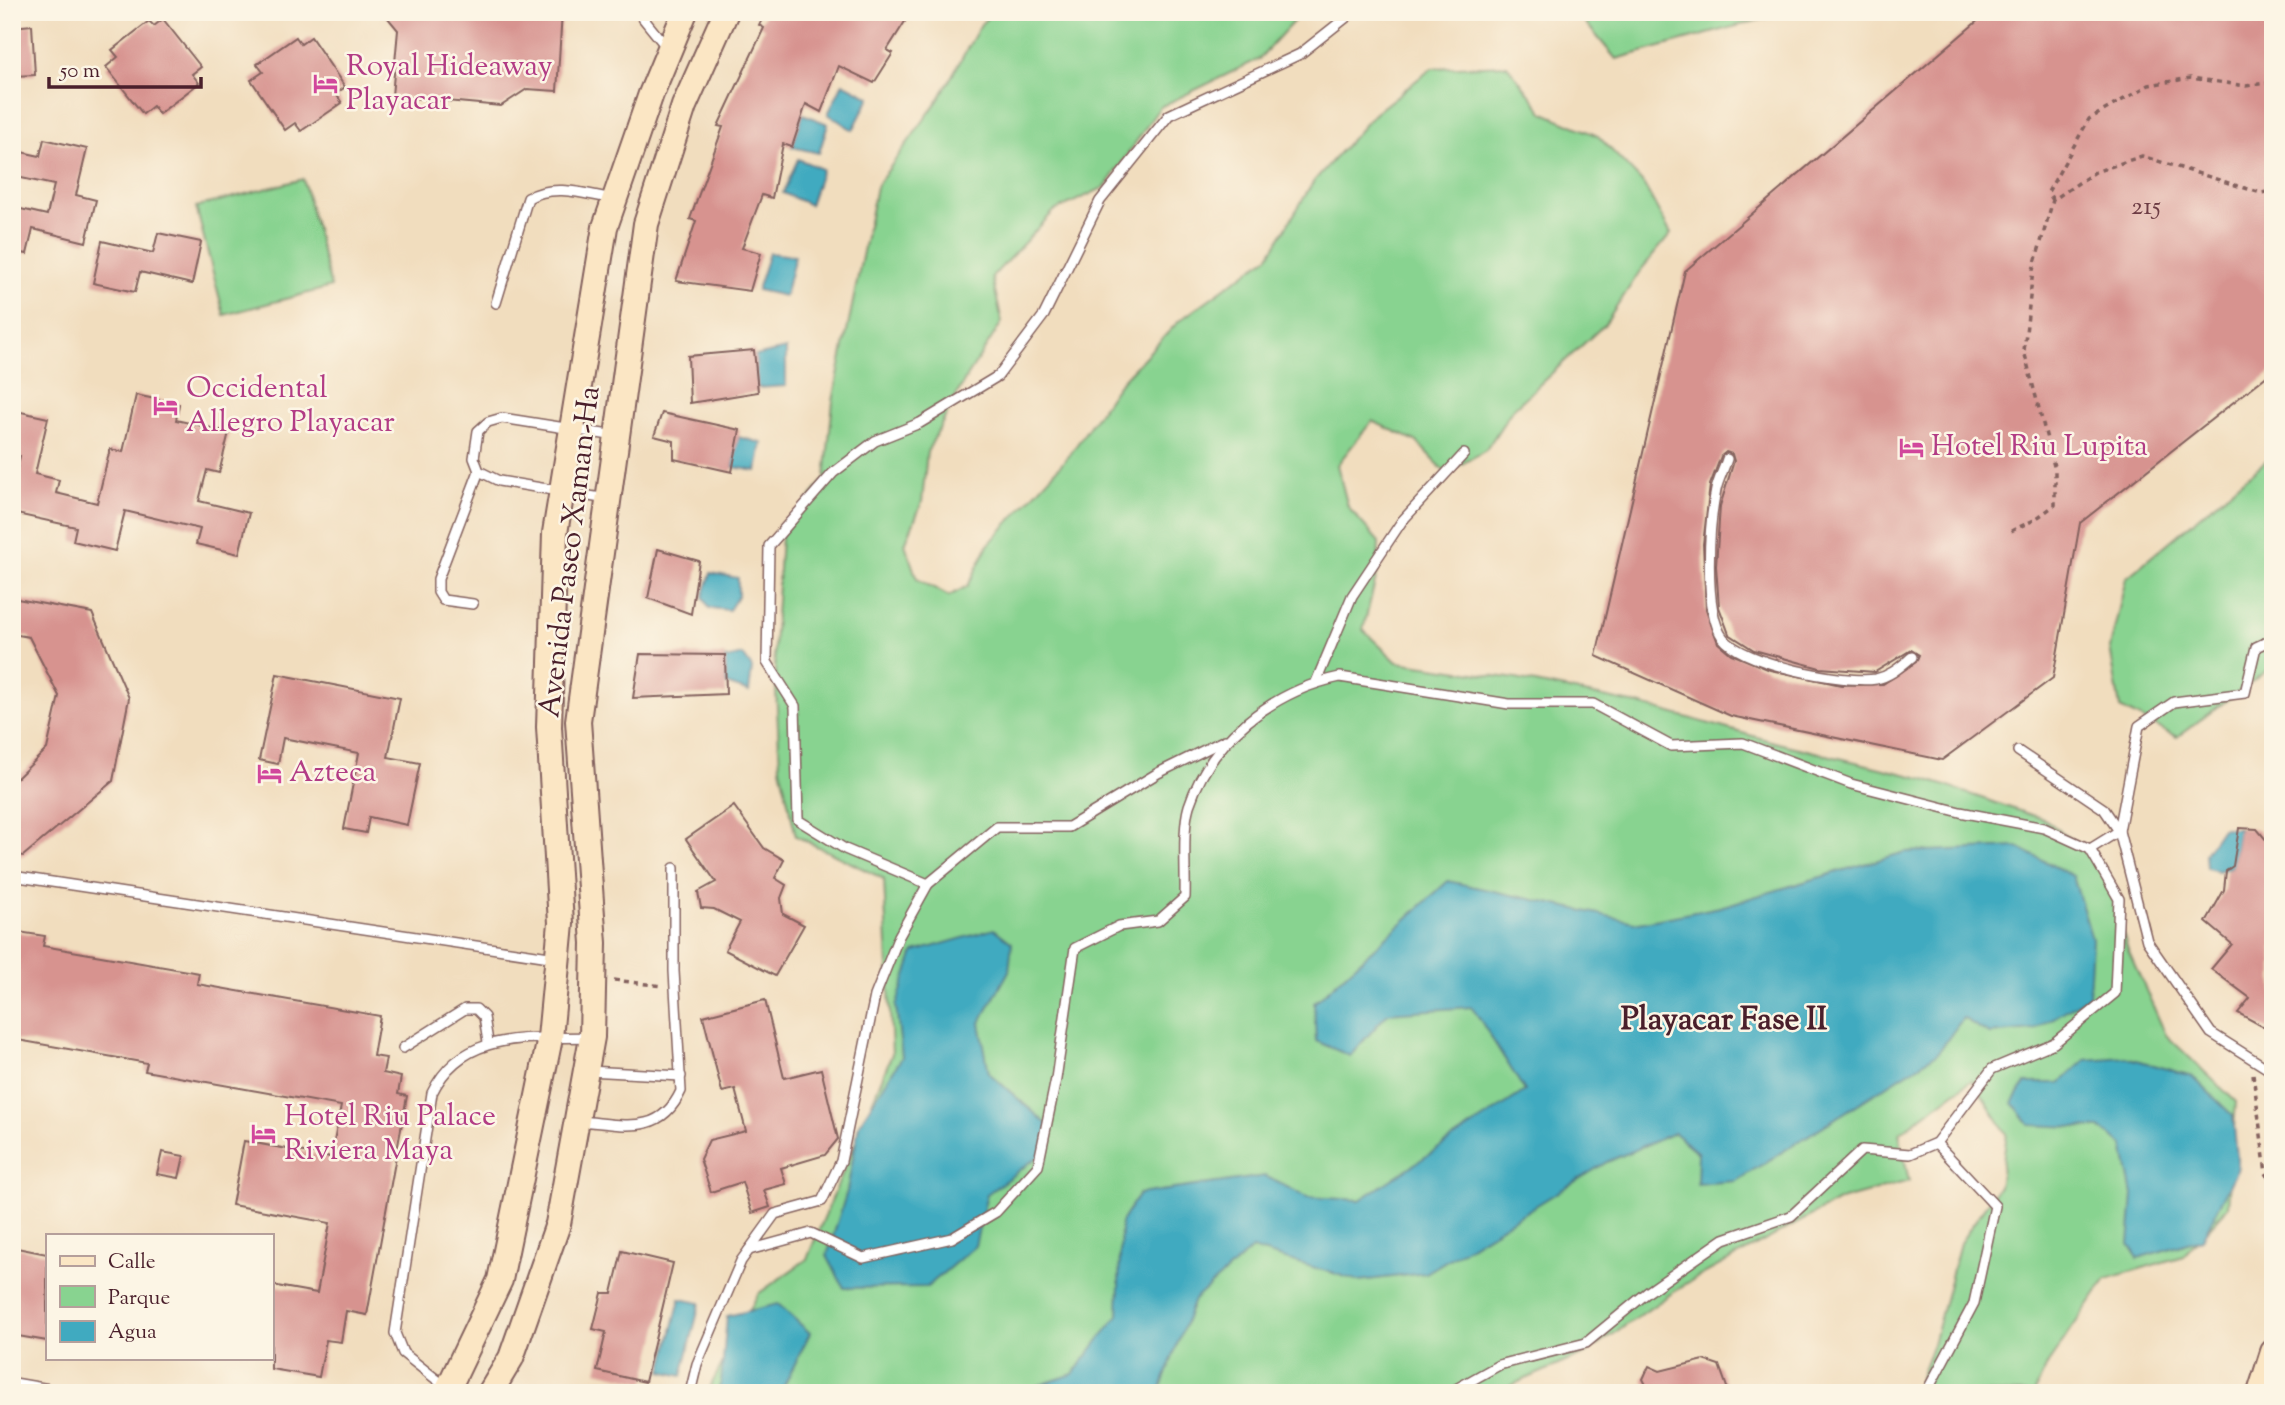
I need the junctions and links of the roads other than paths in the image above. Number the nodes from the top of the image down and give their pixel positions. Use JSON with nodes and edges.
{"nodes":[{"id":1,"x":638,"y":12,"type":"edge"},
{"id":2,"x":685,"y":12,"type":"edge"},
{"id":3,"x":726,"y":12,"type":"edge"},
{"id":4,"x":1353,"y":12,"type":"edge"},
{"id":5,"x":669,"y":51,"type":"junction"},
{"id":6,"x":651,"y":94,"type":"junction"},
{"id":7,"x":684,"y":106,"type":"junction"},
{"id":8,"x":615,"y":199,"type":"junction"},
{"id":9,"x":496,"y":303,"type":"dead end"},
{"id":10,"x":572,"y":430,"type":"junction"},
{"id":11,"x":617,"y":436,"type":"junction"},
{"id":12,"x":1464,"y":454,"type":"dead end"},
{"id":13,"x":1727,"y":459,"type":"dead end"},
{"id":14,"x":479,"y":471,"type":"junction"},
{"id":15,"x":562,"y":493,"type":"junction"},
{"id":16,"x":609,"y":499,"type":"junction"},
{"id":17,"x":473,"y":604,"type":"dead end"},
{"id":18,"x":2273,"y":639,"type":"edge"},
{"id":19,"x":1912,"y":657,"type":"dead end"},
{"id":20,"x":1316,"y":682,"type":"junction"},
{"id":21,"x":564,"y":724,"type":"junction"},
{"id":22,"x":1227,"y":739,"type":"junction"},
{"id":23,"x":2018,"y":751,"type":"dead end"},
{"id":24,"x":2119,"y":831,"type":"junction"},
{"id":25,"x":2091,"y":849,"type":"junction"},
{"id":26,"x":674,"y":867,"type":"dead end"},
{"id":27,"x":12,"y":876,"type":"edge"},
{"id":28,"x":928,"y":884,"type":"junction"},
{"id":29,"x":556,"y":958,"type":"junction"},
{"id":30,"x":592,"y":1037,"type":"junction"},
{"id":31,"x":550,"y":1038,"type":"junction"},
{"id":32,"x":488,"y":1042,"type":"junction"},
{"id":33,"x":403,"y":1048,"type":"dead end"},
{"id":34,"x":586,"y":1071,"type":"junction"},
{"id":35,"x":2273,"y":1072,"type":"edge"},
{"id":36,"x":681,"y":1076,"type":"junction"},
{"id":37,"x":577,"y":1121,"type":"junction"},
{"id":38,"x":1936,"y":1143,"type":"junction"},
{"id":39,"x":749,"y":1250,"type":"junction"},
{"id":40,"x":2273,"y":1352,"type":"edge"},
{"id":41,"x":12,"y":1387,"type":"edge"},
{"id":42,"x":449,"y":1392,"type":"edge"},
{"id":43,"x":47,"y":1393,"type":"edge"},
{"id":44,"x":490,"y":1393,"type":"edge"},
{"id":45,"x":690,"y":1393,"type":"edge"},
{"id":46,"x":1449,"y":1393,"type":"edge"},
{"id":47,"x":1926,"y":1393,"type":"edge"},
{"id":48,"x":2260,"y":1393,"type":"edge"}],
"edges":[{"from":1,"to":5,"type":"lane"},
{"from":2,"to":5,"type":"main road","name":"Avenida Paseo Xaman-Ha"},
{"from":3,"to":7,"type":"main road","name":"Avenida Paseo Xaman-Ha"},
{"from":4,"to":28,"type":"lane"},
{"from":5,"to":6,"type":"main road","name":"Avenida Paseo Xaman-Ha"},
{"from":6,"to":7,"type":"main road"},
{"from":6,"to":8,"type":"main road","name":"Avenida Paseo Xaman-Ha"},
{"from":7,"to":11,"type":"main road","name":"Avenida Paseo Xaman-Ha"},
{"from":8,"to":9,"type":"lane"},
{"from":8,"to":10,"type":"main road","name":"Avenida Paseo Xaman-Ha"},
{"from":10,"to":11,"type":"lane"},
{"from":10,"to":14,"type":"lane"},
{"from":10,"to":15,"type":"main road","name":"Avenida Paseo Xaman-Ha"},
{"from":11,"to":16,"type":"main road","name":"Avenida Paseo Xaman-Ha"},
{"from":12,"to":20,"type":"lane"},
{"from":13,"to":19,"type":"lane"},
{"from":14,"to":15,"type":"lane"},
{"from":14,"to":17,"type":"lane"},
{"from":15,"to":16,"type":"lane"},
{"from":15,"to":21,"type":"main road","name":"Avenida Paseo Xaman-Ha"},
{"from":16,"to":21,"type":"main road","name":"Avenida Paseo Xaman-Ha"},
{"from":18,"to":24,"type":"lane"},
{"from":20,"to":22,"type":"lane"},
{"from":20,"to":25,"type":"lane"},
{"from":21,"to":29,"type":"main road","name":"Avenida Paseo Xaman-Ha"},
{"from":21,"to":30,"type":"main road","name":"Avenida Paseo Xaman-Ha"},
{"from":22,"to":28,"type":"lane"},
{"from":22,"to":39,"type":"lane"},
{"from":23,"to":24,"type":"lane"},
{"from":24,"to":25,"type":"lane"},
{"from":24,"to":35,"type":"lane"},
{"from":25,"to":38,"type":"lane"},
{"from":26,"to":36,"type":"lane"},
{"from":27,"to":29,"type":"lane"},
{"from":28,"to":39,"type":"lane"},
{"from":29,"to":31,"type":"main road","name":"Avenida Paseo Xaman-Ha"},
{"from":30,"to":31,"type":"lane"},
{"from":30,"to":34,"type":"main road","name":"Avenida Paseo Xaman-Ha"},
{"from":31,"to":32,"type":"lane"},
{"from":31,"to":42,"type":"main road","name":"Avenida Paseo Xaman-Ha"},
{"from":32,"to":33,"type":"lane"},
{"from":32,"to":42,"type":"lane"},
{"from":34,"to":36,"type":"lane"},
{"from":34,"to":37,"type":"main road","name":"Avenida Paseo Xaman-Ha"},
{"from":36,"to":37,"type":"lane"},
{"from":37,"to":44,"type":"main road","name":"Avenida Paseo Xaman-Ha"},
{"from":38,"to":46,"type":"lane"},
{"from":38,"to":47,"type":"lane"},
{"from":39,"to":45,"type":"lane"},
{"from":40,"to":48,"type":"main road"},
{"from":41,"to":43,"type":"street"}]}
